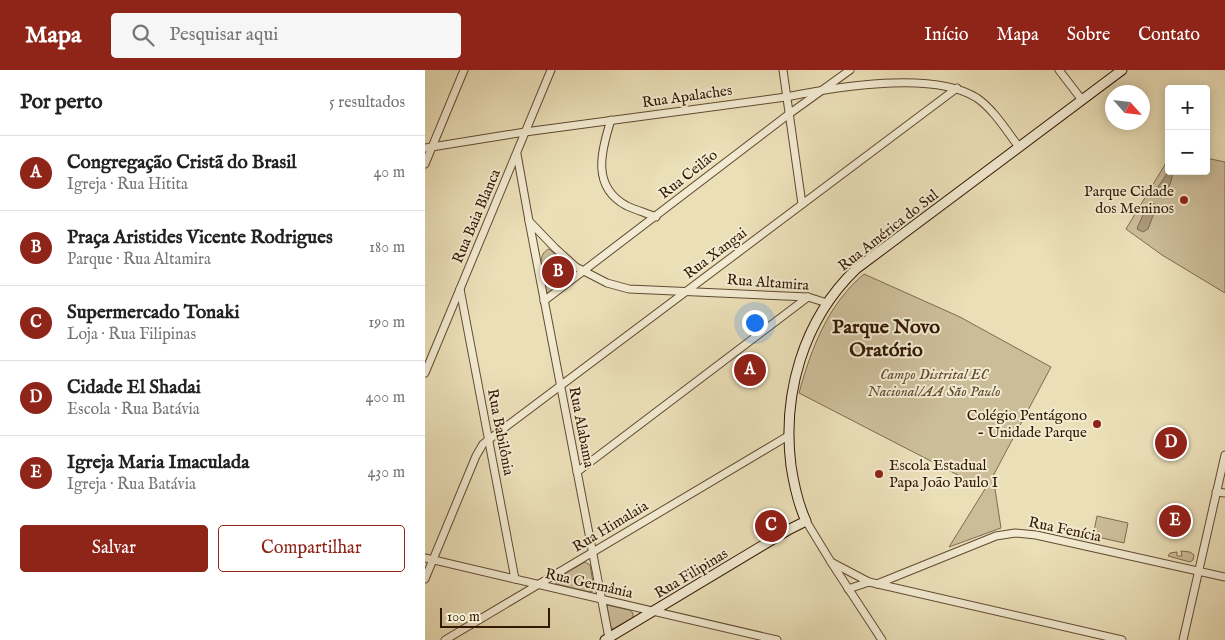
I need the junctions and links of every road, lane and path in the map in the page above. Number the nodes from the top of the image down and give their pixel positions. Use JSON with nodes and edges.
{"nodes":[{"id":1,"x":464,"y":70,"type":"edge"},
{"id":2,"x":551,"y":70,"type":"edge"},
{"id":3,"x":783,"y":70,"type":"edge"},
{"id":4,"x":850,"y":70,"type":"edge"},
{"id":5,"x":1059,"y":70,"type":"edge"},
{"id":6,"x":1122,"y":70,"type":"edge"},
{"id":7,"x":957,"y":88,"type":"junction"},
{"id":8,"x":824,"y":90,"type":"junction"},
{"id":9,"x":786,"y":97,"type":"junction"},
{"id":10,"x":1082,"y":100,"type":"junction"},
{"id":11,"x":789,"y":114,"type":"junction"},
{"id":12,"x":611,"y":120,"type":"junction"},
{"id":13,"x":525,"y":132,"type":"junction"},
{"id":14,"x":429,"y":147,"type":"edge"},
{"id":15,"x":1019,"y":147,"type":"junction"},
{"id":16,"x":517,"y":154,"type":"junction"},
{"id":17,"x":425,"y":164,"type":"edge"},
{"id":18,"x":802,"y":204,"type":"junction"},
{"id":19,"x":656,"y":216,"type":"junction"},
{"id":20,"x":529,"y":221,"type":"junction"},
{"id":21,"x":585,"y":272,"type":"junction"},
{"id":22,"x":460,"y":289,"type":"junction"},
{"id":23,"x":688,"y":291,"type":"junction"},
{"id":24,"x":807,"y":297,"type":"junction"},
{"id":25,"x":544,"y":301,"type":"junction"},
{"id":26,"x":827,"y":303,"type":"junction"},
{"id":27,"x":425,"y":373,"type":"edge"},
{"id":28,"x":560,"y":386,"type":"junction"},
{"id":29,"x":788,"y":436,"type":"junction"},
{"id":30,"x":488,"y":440,"type":"junction"},
{"id":31,"x":1225,"y":455,"type":"edge"},
{"id":32,"x":577,"y":472,"type":"junction"},
{"id":33,"x":1217,"y":492,"type":"junction"},
{"id":34,"x":1225,"y":494,"type":"edge"},
{"id":35,"x":801,"y":510,"type":"junction"},
{"id":36,"x":806,"y":521,"type":"junction"},
{"id":37,"x":790,"y":529,"type":"junction"},
{"id":38,"x":592,"y":552,"type":"junction"},
{"id":39,"x":425,"y":558,"type":"edge"},
{"id":40,"x":433,"y":559,"type":"junction"},
{"id":41,"x":831,"y":562,"type":"junction"},
{"id":42,"x":1198,"y":571,"type":"junction"},
{"id":43,"x":1225,"y":577,"type":"edge"},
{"id":44,"x":425,"y":579,"type":"edge"},
{"id":45,"x":515,"y":580,"type":"junction"},
{"id":46,"x":869,"y":582,"type":"junction"},
{"id":47,"x":877,"y":584,"type":"junction"},
{"id":48,"x":538,"y":585,"type":"junction"},
{"id":49,"x":848,"y":588,"type":"junction"},
{"id":50,"x":601,"y":599,"type":"junction"},
{"id":51,"x":653,"y":611,"type":"junction"},
{"id":52,"x":607,"y":639,"type":"edge"},
{"id":53,"x":445,"y":640,"type":"edge"},
{"id":54,"x":777,"y":640,"type":"edge"},
{"id":55,"x":882,"y":640,"type":"edge"},
{"id":56,"x":1122,"y":640,"type":"edge"},
{"id":57,"x":1183,"y":640,"type":"edge"}],
"edges":[{"from":1,"to":14,"type":"street"},
{"from":2,"to":13,"type":"street","name":"Rua Baia Blanca"},
{"from":3,"to":9,"type":"street"},
{"from":4,"to":8,"type":"street","name":"Rua Ceilão"},
{"from":5,"to":10,"type":"street"},
{"from":6,"to":10,"type":"main road","name":"Rua América do Sul"},
{"from":7,"to":8,"type":"street","name":"Rua Apalaches"},
{"from":7,"to":15,"type":"street","name":"Rua Apalaches"},
{"from":7,"to":18,"type":"street","name":"Rua Xangai"},
{"from":8,"to":9,"type":"street","name":"Rua Apalaches"},
{"from":8,"to":11,"type":"street","name":"Rua Ceilão"},
{"from":9,"to":11,"type":"street"},
{"from":9,"to":12,"type":"street","name":"Rua Apalaches"},
{"from":10,"to":15,"type":"main road","name":"Rua América do Sul"},
{"from":11,"to":18,"type":"street"},
{"from":11,"to":19,"type":"street","name":"Rua Ceilão"},
{"from":12,"to":13,"type":"street","name":"Rua Apalaches"},
{"from":12,"to":19,"type":"street"},
{"from":13,"to":14,"type":"street","name":"Rua Apalaches"},
{"from":13,"to":16,"type":"street","name":"Rua Baia Blanca"},
{"from":14,"to":17,"type":"street"},
{"from":15,"to":26,"type":"main road","name":"Rua América do Sul"},
{"from":16,"to":20,"type":"street"},
{"from":16,"to":22,"type":"street","name":"Rua Baia Blanca"},
{"from":18,"to":23,"type":"street","name":"Rua Xangai"},
{"from":19,"to":21,"type":"street","name":"Rua Ceilão"},
{"from":20,"to":21,"type":"street","name":"Rua Altamira"},
{"from":20,"to":25,"type":"street","name":"Rua Alabama"},
{"from":21,"to":23,"type":"street","name":"Rua Altamira"},
{"from":21,"to":25,"type":"street","name":"Rua Ceilão"},
{"from":22,"to":27,"type":"street","name":"Rua Baia Blanca"},
{"from":22,"to":30,"type":"street","name":"Rua Babilônia"},
{"from":23,"to":24,"type":"street","name":"Rua Altamira"},
{"from":23,"to":28,"type":"street","name":"Rua Xangai"},
{"from":24,"to":26,"type":"street","name":"Rua Altamira"},
{"from":24,"to":32,"type":"street"},
{"from":25,"to":28,"type":"street","name":"Rua Alabama"},
{"from":26,"to":29,"type":"main road","name":"Rua América do Sul"},
{"from":28,"to":30,"type":"street","name":"Rua Xangai"},
{"from":28,"to":32,"type":"street","name":"Rua Alabama"},
{"from":29,"to":35,"type":"main road","name":"Rua América do Sul"},
{"from":29,"to":38,"type":"street","name":"Rua Himalaia"},
{"from":30,"to":40,"type":"street","name":"Rua Xangai"},
{"from":30,"to":45,"type":"street","name":"Rua Babilônia"},
{"from":31,"to":33,"type":"street"},
{"from":32,"to":38,"type":"street","name":"Rua Alabama"},
{"from":33,"to":34,"type":"street"},
{"from":33,"to":42,"type":"street"},
{"from":35,"to":36,"type":"main road","name":"Rua América do Sul"},
{"from":35,"to":37,"type":"main road","name":"Rua Filipinas"},
{"from":36,"to":37,"type":"main road","name":"Rua Filipinas"},
{"from":36,"to":41,"type":"street","name":"Rua América do Sul"},
{"from":37,"to":51,"type":"main road","name":"Rua Filipinas"},
{"from":38,"to":48,"type":"street","name":"Rua Himalaia"},
{"from":38,"to":50,"type":"street","name":"Rua Alabama"},
{"from":39,"to":40,"type":"street","name":"Rua Germânia"},
{"from":40,"to":44,"type":"street","name":"Rua Xangai"},
{"from":40,"to":45,"type":"street","name":"Rua Germânia"},
{"from":41,"to":46,"type":"street"},
{"from":41,"to":49,"type":"street","name":"Rua América do Sul"},
{"from":42,"to":43,"type":"street","name":"Rua Fenícia"},
{"from":42,"to":47,"type":"street","name":"Rua Fenícia"},
{"from":42,"to":57,"type":"street"},
{"from":45,"to":48,"type":"street","name":"Rua Germânia"},
{"from":46,"to":47,"type":"street"},
{"from":46,"to":49,"type":"street"},
{"from":47,"to":56,"type":"street"},
{"from":48,"to":50,"type":"street","name":"Rua Germânia"},
{"from":48,"to":53,"type":"street","name":"Rua Himalaia"},
{"from":49,"to":55,"type":"street","name":"Rua América do Sul"},
{"from":50,"to":51,"type":"street","name":"Rua Germânia"},
{"from":50,"to":52,"type":"street","name":"Rua Alabama"},
{"from":51,"to":52,"type":"main road","name":"Rua Filipinas"},
{"from":51,"to":54,"type":"street","name":"Rua Germânia"}]}
